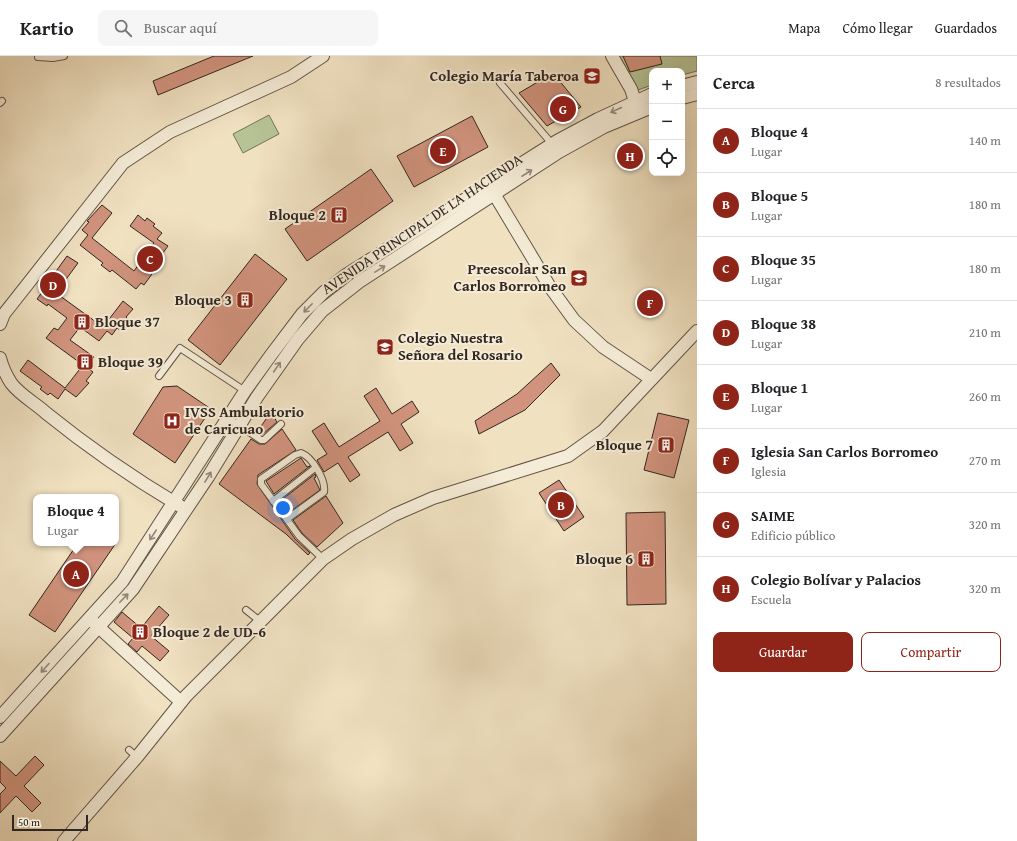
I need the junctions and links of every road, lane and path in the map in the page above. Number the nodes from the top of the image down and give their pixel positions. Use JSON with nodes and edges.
{"nodes":[{"id":1,"x":64,"y":56,"type":"edge"},
{"id":2,"x":323,"y":56,"type":"edge"},
{"id":3,"x":612,"y":56,"type":"edge"},
{"id":4,"x":38,"y":57,"type":"dead end"},
{"id":5,"x":697,"y":82,"type":"edge"},
{"id":6,"x":500,"y":83,"type":"dead end"},
{"id":7,"x":685,"y":85,"type":"edge"},
{"id":8,"x":697,"y":94,"type":"edge"},
{"id":9,"x":649,"y":95,"type":"edge"},
{"id":10,"x":685,"y":97,"type":"edge"},
{"id":11,"x":635,"y":101,"type":"junction"},
{"id":12,"x":649,"y":108,"type":"edge"},
{"id":13,"x":556,"y":148,"type":"junction"},
{"id":14,"x":492,"y":189,"type":"junction"},
{"id":15,"x":0,"y":324,"type":"edge"},
{"id":16,"x":697,"y":331,"type":"edge"},
{"id":17,"x":0,"y":358,"type":"edge"},
{"id":18,"x":159,"y":376,"type":"dead end"},
{"id":19,"x":651,"y":379,"type":"junction"},
{"id":20,"x":245,"y":391,"type":"junction"},
{"id":21,"x":257,"y":397,"type":"junction"},
{"id":22,"x":228,"y":418,"type":"junction"},
{"id":23,"x":281,"y":424,"type":"dead end"},
{"id":24,"x":239,"y":425,"type":"junction"},
{"id":25,"x":315,"y":468,"type":"junction"},
{"id":26,"x":273,"y":501,"type":"junction"},
{"id":27,"x":174,"y":502,"type":"junction"},
{"id":28,"x":186,"y":509,"type":"junction"},
{"id":29,"x":287,"y":519,"type":"junction"},
{"id":30,"x":323,"y":559,"type":"junction"},
{"id":31,"x":246,"y":610,"type":"dead end"},
{"id":32,"x":260,"y":621,"type":"junction"},
{"id":33,"x":94,"y":623,"type":"junction"},
{"id":34,"x":65,"y":646,"type":"junction"},
{"id":35,"x":75,"y":654,"type":"junction"},
{"id":36,"x":181,"y":702,"type":"junction"},
{"id":37,"x":0,"y":717,"type":"edge"},
{"id":38,"x":0,"y":736,"type":"edge"},
{"id":39,"x":64,"y":841,"type":"edge"}],
"edges":[{"from":1,"to":4,"type":"lane"},
{"from":2,"to":15,"type":"street"},
{"from":3,"to":11,"type":"street"},
{"from":5,"to":7,"type":"street"},
{"from":6,"to":13,"type":"lane"},
{"from":8,"to":10,"type":"street"},
{"from":9,"to":11,"type":"street","name":"AVENIDA PRINCIPAL DE LA HACIENDA"},
{"from":11,"to":13,"type":"street","name":"AVENIDA PRINCIPAL DE LA HACIENDA","one_way":true},
{"from":12,"to":13,"type":"street","name":"AVENIDA PRINCIPAL DE LA HACIENDA"},
{"from":13,"to":14,"type":"street","name":"AVENIDA PRINCIPAL DE LA HACIENDA"},
{"from":14,"to":19,"type":"street"},
{"from":14,"to":20,"type":"street","name":"AVENIDA PRINCIPAL DE LA HACIENDA","one_way":true},
{"from":21,"to":14,"type":"street","name":"AVENIDA PRINCIPAL DE LA HACIENDA","one_way":true},
{"from":16,"to":19,"type":"street"},
{"from":17,"to":27,"type":"street"},
{"from":18,"to":20,"type":"lane"},
{"from":19,"to":30,"type":"street"},
{"from":20,"to":21,"type":"street"},
{"from":20,"to":22,"type":"street","name":"AVENIDA PRINCIPAL DE LA HACIENDA"},
{"from":21,"to":24,"type":"street","name":"AVENIDA PRINCIPAL DE LA HACIENDA"},
{"from":22,"to":24,"type":"lane"},
{"from":22,"to":27,"type":"street","name":"AVENIDA PRINCIPAL DE LA HACIENDA"},
{"from":23,"to":24,"type":"lane"},
{"from":28,"to":24,"type":"street","name":"AVENIDA PRINCIPAL DE LA HACIENDA","one_way":true},
{"from":25,"to":26,"type":"lane"},
{"from":25,"to":26,"type":"lane"},
{"from":25,"to":29,"type":"lane"},
{"from":26,"to":29,"type":"lane"},
{"from":27,"to":28,"type":"street"},
{"from":27,"to":33,"type":"street","name":"AVENIDA PRINCIPAL DE LA HACIENDA","one_way":true},
{"from":33,"to":28,"type":"street","name":"AVENIDA PRINCIPAL DE LA HACIENDA","one_way":true},
{"from":29,"to":30,"type":"lane"},
{"from":30,"to":32,"type":"street"},
{"from":31,"to":32,"type":"lane"},
{"from":32,"to":36,"type":"street"},
{"from":33,"to":34,"type":"street","name":"AVENIDA PRINCIPAL DE LA HACIENDA"},
{"from":33,"to":35,"type":"street","name":"AVENIDA PRINCIPAL DE LA HACIENDA"},
{"from":33,"to":36,"type":"street"},
{"from":34,"to":35,"type":"lane"},
{"from":34,"to":37,"type":"street","name":"AVENIDA PRINCIPAL DE LA HACIENDA","one_way":true},
{"from":35,"to":38,"type":"street","name":"AVENIDA PRINCIPAL DE LA HACIENDA"},
{"from":36,"to":39,"type":"street"}]}
